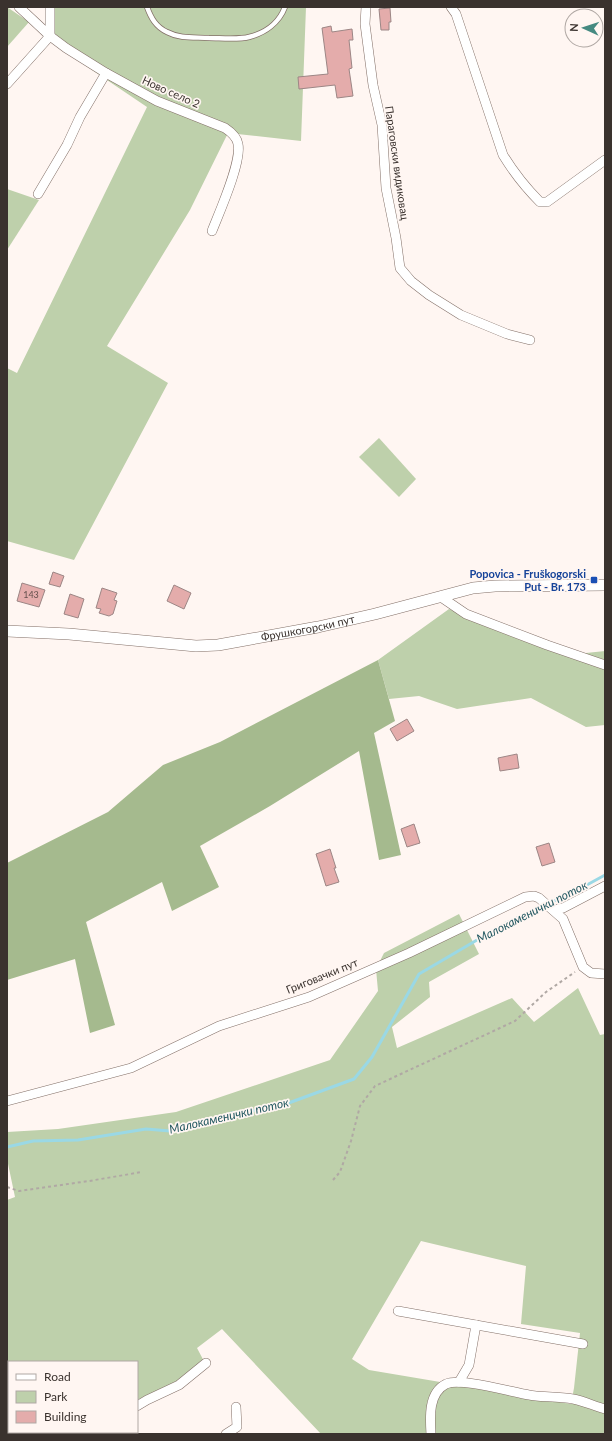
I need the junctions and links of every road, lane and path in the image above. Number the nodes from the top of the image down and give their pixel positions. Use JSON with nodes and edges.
{"nodes":[{"id":1,"x":19,"y":7,"type":"edge"},
{"id":2,"x":50,"y":7,"type":"edge"},
{"id":3,"x":147,"y":7,"type":"edge"},
{"id":4,"x":284,"y":7,"type":"edge"},
{"id":5,"x":366,"y":7,"type":"edge"},
{"id":6,"x":451,"y":7,"type":"edge"},
{"id":7,"x":50,"y":36,"type":"junction"},
{"id":8,"x":106,"y":73,"type":"junction"},
{"id":9,"x":7,"y":84,"type":"edge"},
{"id":10,"x":605,"y":160,"type":"edge"},
{"id":11,"x":38,"y":194,"type":"dead end"},
{"id":12,"x":212,"y":231,"type":"dead end"},
{"id":13,"x":530,"y":340,"type":"dead end"},
{"id":14,"x":605,"y":585,"type":"edge"},
{"id":15,"x":441,"y":597,"type":"junction"},
{"id":16,"x":7,"y":631,"type":"edge"},
{"id":17,"x":605,"y":665,"type":"edge"},
{"id":18,"x":605,"y":886,"type":"edge"},
{"id":19,"x":554,"y":910,"type":"junction"},
{"id":20,"x":583,"y":967,"type":"junction"},
{"id":21,"x":605,"y":974,"type":"edge"},
{"id":22,"x":7,"y":1101,"type":"edge"},
{"id":23,"x":142,"y":1172,"type":"dead end"},
{"id":24,"x":333,"y":1180,"type":"dead end"},
{"id":25,"x":7,"y":1187,"type":"edge"},
{"id":26,"x":398,"y":1311,"type":"dead end"},
{"id":27,"x":476,"y":1325,"type":"junction"},
{"id":28,"x":584,"y":1344,"type":"dead end"},
{"id":29,"x":206,"y":1363,"type":"dead end"},
{"id":30,"x":459,"y":1382,"type":"junction"},
{"id":31,"x":138,"y":1405,"type":"edge"},
{"id":32,"x":236,"y":1407,"type":"dead end"},
{"id":33,"x":605,"y":1409,"type":"edge"},
{"id":34,"x":226,"y":1434,"type":"edge"},
{"id":35,"x":431,"y":1434,"type":"edge"}],
"edges":[{"from":1,"to":7,"type":"street","name":"Ново село 2"},
{"from":2,"to":7,"type":"street"},
{"from":3,"to":4,"type":"lane"},
{"from":5,"to":13,"type":"street","name":"Параговски видиковац"},
{"from":6,"to":10,"type":"street"},
{"from":7,"to":8,"type":"street","name":"Ново село 2"},
{"from":7,"to":9,"type":"street"},
{"from":8,"to":11,"type":"street"},
{"from":8,"to":12,"type":"street","name":"Ново село 2"},
{"from":14,"to":15,"type":"street","name":"Фрушкогорски пут"},
{"from":15,"to":16,"type":"street","name":"Фрушкогорски пут"},
{"from":15,"to":17,"type":"street"},
{"from":18,"to":19,"type":"street"},
{"from":19,"to":20,"type":"street","name":"Григовачки пут"},
{"from":19,"to":22,"type":"street","name":"Григовачки пут"},
{"from":20,"to":21,"type":"street"},
{"from":20,"to":24,"type":"path"},
{"from":23,"to":25,"type":"path"},
{"from":26,"to":27,"type":"street"},
{"from":27,"to":28,"type":"street"},
{"from":27,"to":30,"type":"street"},
{"from":29,"to":31,"type":"street"},
{"from":30,"to":33,"type":"street"},
{"from":30,"to":35,"type":"street"},
{"from":32,"to":34,"type":"street"}]}
